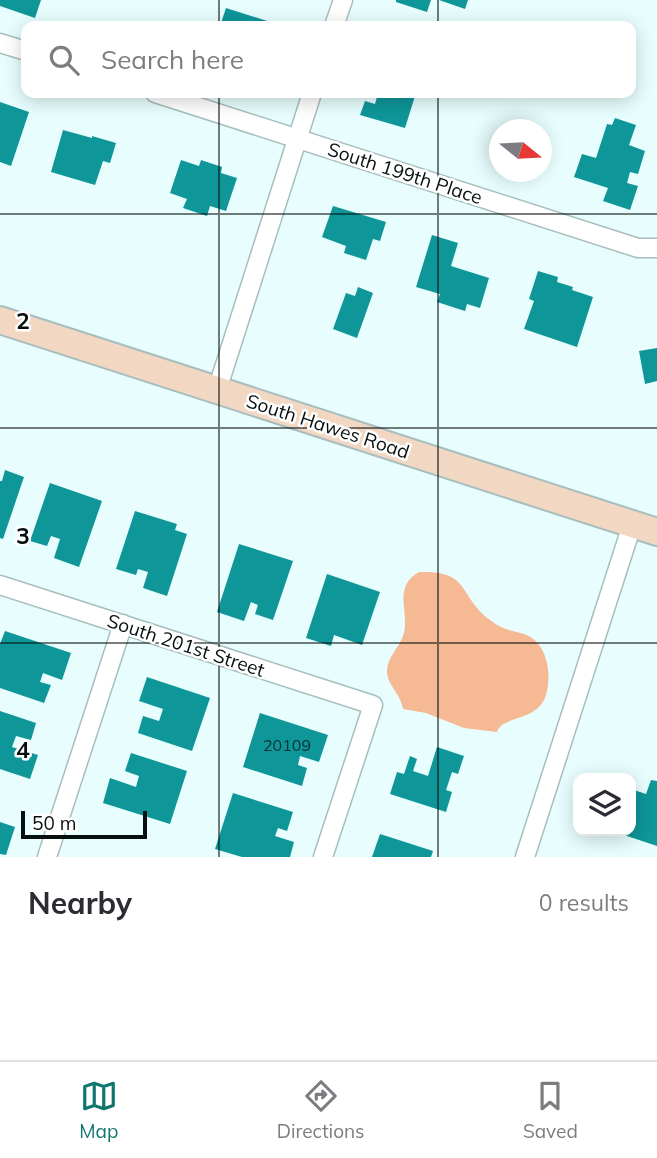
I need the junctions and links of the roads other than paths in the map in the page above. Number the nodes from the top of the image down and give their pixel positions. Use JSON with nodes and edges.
{"nodes":[{"id":1,"x":342,"y":0,"type":"edge"},
{"id":2,"x":336,"y":21,"type":"edge"},
{"id":3,"x":0,"y":43,"type":"edge"},
{"id":4,"x":21,"y":49,"type":"edge"},
{"id":5,"x":171,"y":98,"type":"edge"},
{"id":6,"x":310,"y":98,"type":"edge"},
{"id":7,"x":298,"y":139,"type":"junction"},
{"id":8,"x":657,"y":248,"type":"edge"},
{"id":9,"x":0,"y":320,"type":"edge"},
{"id":10,"x":217,"y":390,"type":"junction"},
{"id":11,"x":645,"y":528,"type":"edge"},
{"id":12,"x":0,"y":585,"type":"edge"},
{"id":13,"x":123,"y":624,"type":"junction"},
{"id":14,"x":47,"y":857,"type":"edge"},
{"id":15,"x":323,"y":857,"type":"edge"},
{"id":16,"x":525,"y":857,"type":"edge"}],
"edges":[{"from":1,"to":2,"type":"street"},
{"from":3,"to":4,"type":"street"},
{"from":5,"to":7,"type":"street","name":"South 199th Place"},
{"from":6,"to":7,"type":"street"},
{"from":7,"to":8,"type":"street","name":"South 199th Place"},
{"from":7,"to":10,"type":"street"},
{"from":9,"to":10,"type":"main road","name":"South Hawes Road"},
{"from":10,"to":11,"type":"main road","name":"South Hawes Road"},
{"from":11,"to":16,"type":"street"},
{"from":12,"to":13,"type":"street","name":"South 201st Street"},
{"from":13,"to":14,"type":"street"},
{"from":13,"to":15,"type":"street","name":"South 201st Street"}]}
